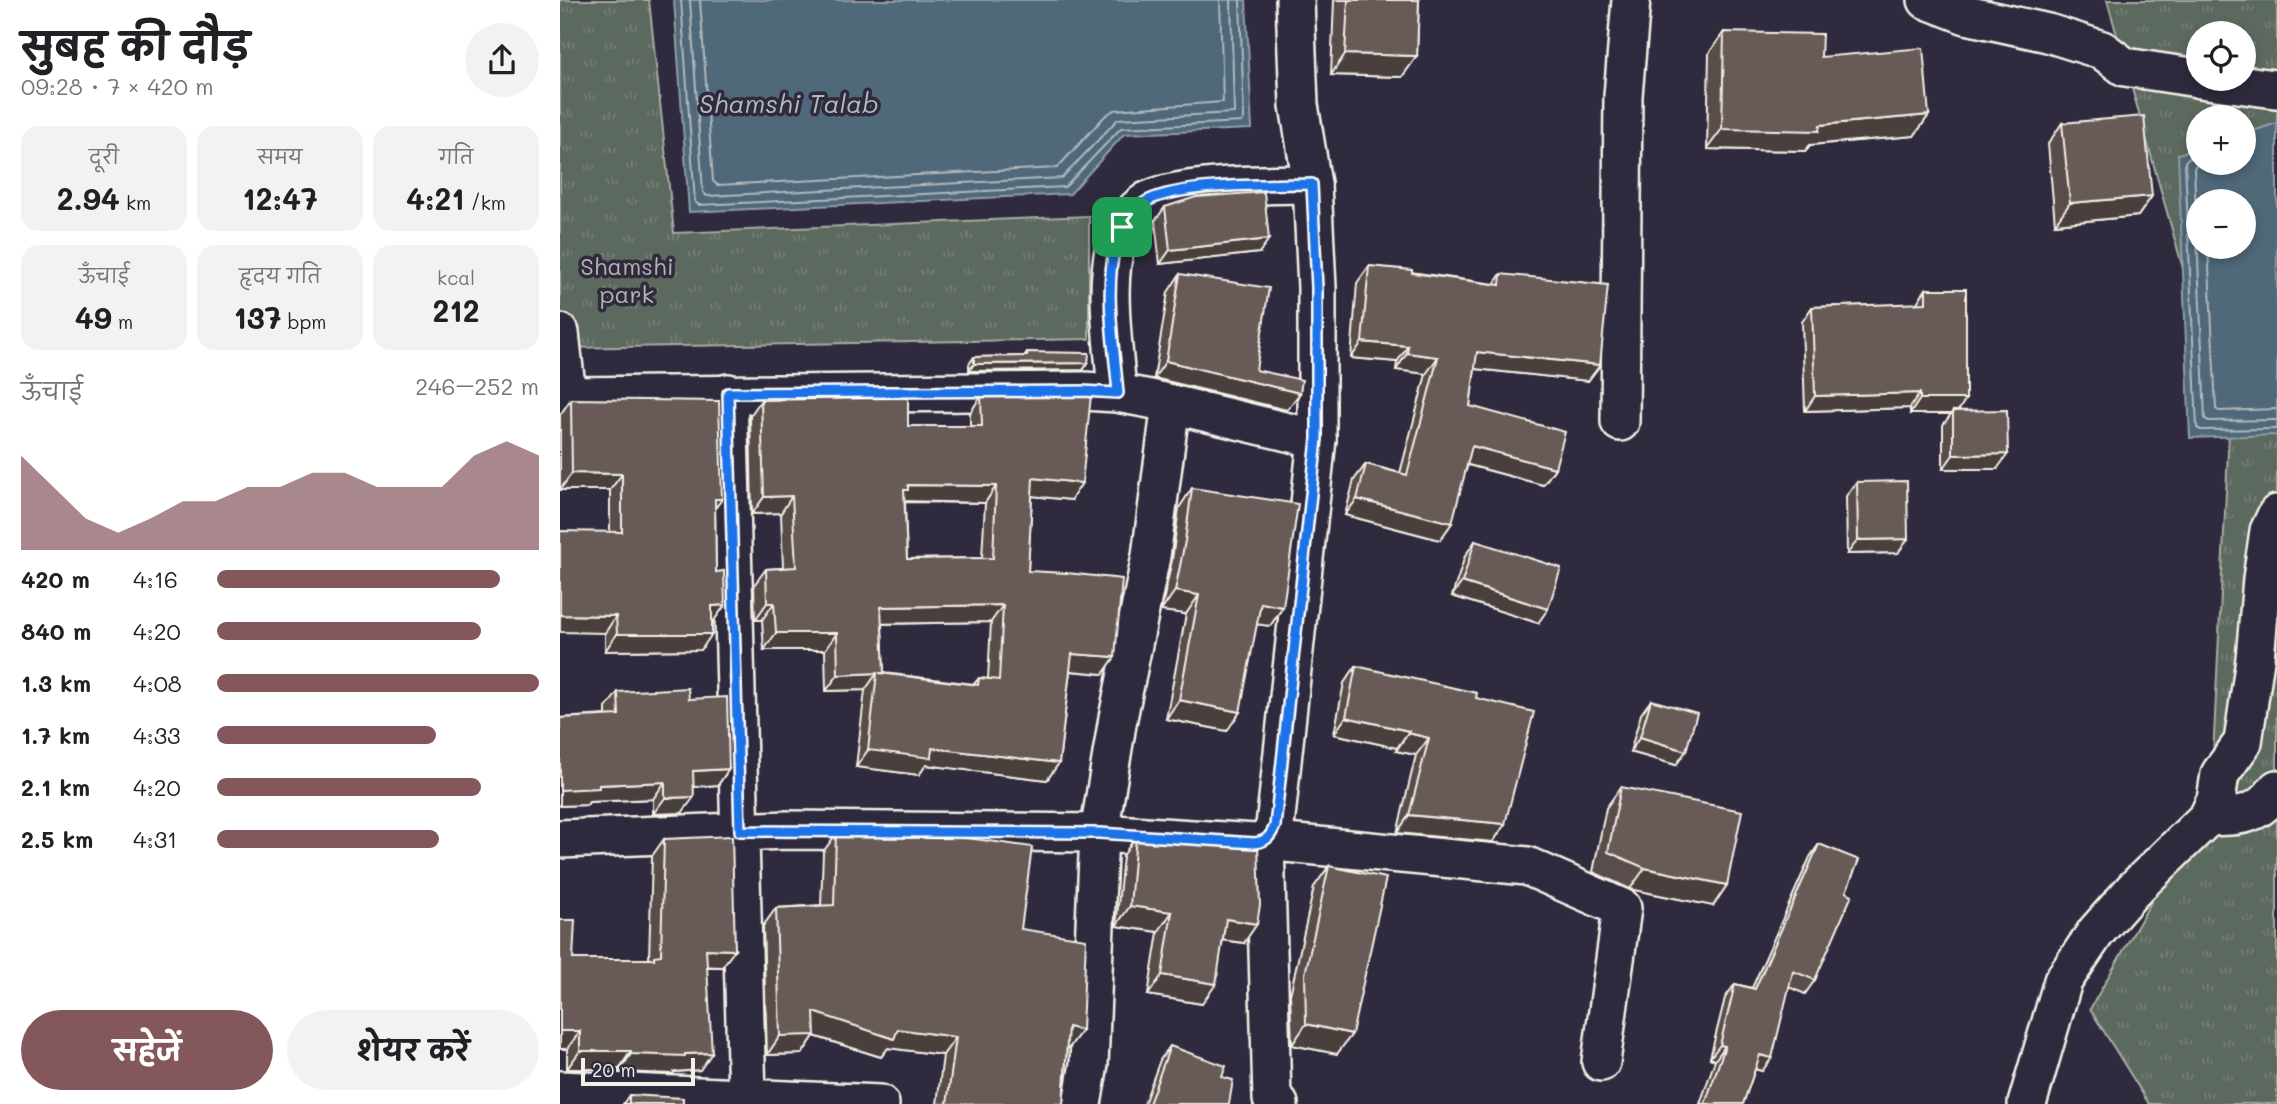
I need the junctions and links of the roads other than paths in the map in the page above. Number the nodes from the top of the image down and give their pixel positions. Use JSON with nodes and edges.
{"nodes":[{"id":1,"x":1295,"y":0,"type":"edge"},
{"id":2,"x":1631,"y":0,"type":"edge"},
{"id":3,"x":1927,"y":0,"type":"edge"},
{"id":4,"x":2186,"y":77,"type":"edge"},
{"id":5,"x":2256,"y":86,"type":"edge"},
{"id":6,"x":2275,"y":89,"type":"dead end"},
{"id":7,"x":1312,"y":184,"type":"junction"},
{"id":8,"x":560,"y":333,"type":"edge"},
{"id":9,"x":728,"y":393,"type":"junction"},
{"id":10,"x":1118,"y":393,"type":"junction"},
{"id":11,"x":1171,"y":404,"type":"junction"},
{"id":12,"x":1620,"y":422,"type":"dead end"},
{"id":13,"x":1317,"y":439,"type":"junction"},
{"id":14,"x":2277,"y":514,"type":"edge"},
{"id":15,"x":2277,"y":789,"type":"edge"},
{"id":16,"x":2208,"y":817,"type":"junction"},
{"id":17,"x":740,"y":831,"type":"junction"},
{"id":18,"x":1099,"y":833,"type":"junction"},
{"id":19,"x":560,"y":839,"type":"edge"},
{"id":20,"x":1265,"y":841,"type":"junction"},
{"id":21,"x":1601,"y":1062,"type":"dead end"},
{"id":22,"x":560,"y":1090,"type":"edge"},
{"id":23,"x":747,"y":1098,"type":"junction"},
{"id":24,"x":880,"y":1104,"type":"edge"},
{"id":25,"x":1082,"y":1104,"type":"edge"},
{"id":26,"x":1279,"y":1104,"type":"edge"},
{"id":27,"x":2027,"y":1104,"type":"edge"}],
"edges":[{"from":1,"to":7,"type":"street"},
{"from":2,"to":12,"type":"street"},
{"from":3,"to":4,"type":"street"},
{"from":5,"to":6,"type":"street"},
{"from":7,"to":10,"type":"street"},
{"from":7,"to":13,"type":"street"},
{"from":8,"to":9,"type":"street"},
{"from":9,"to":10,"type":"street"},
{"from":9,"to":17,"type":"street"},
{"from":10,"to":11,"type":"street"},
{"from":11,"to":13,"type":"street"},
{"from":11,"to":18,"type":"street"},
{"from":13,"to":20,"type":"street"},
{"from":14,"to":16,"type":"street"},
{"from":15,"to":16,"type":"street"},
{"from":16,"to":27,"type":"street"},
{"from":17,"to":18,"type":"street"},
{"from":17,"to":19,"type":"street"},
{"from":17,"to":23,"type":"street"},
{"from":18,"to":20,"type":"street"},
{"from":18,"to":25,"type":"street"},
{"from":20,"to":21,"type":"street"},
{"from":20,"to":26,"type":"street"},
{"from":22,"to":23,"type":"street"},
{"from":23,"to":24,"type":"street"}]}
